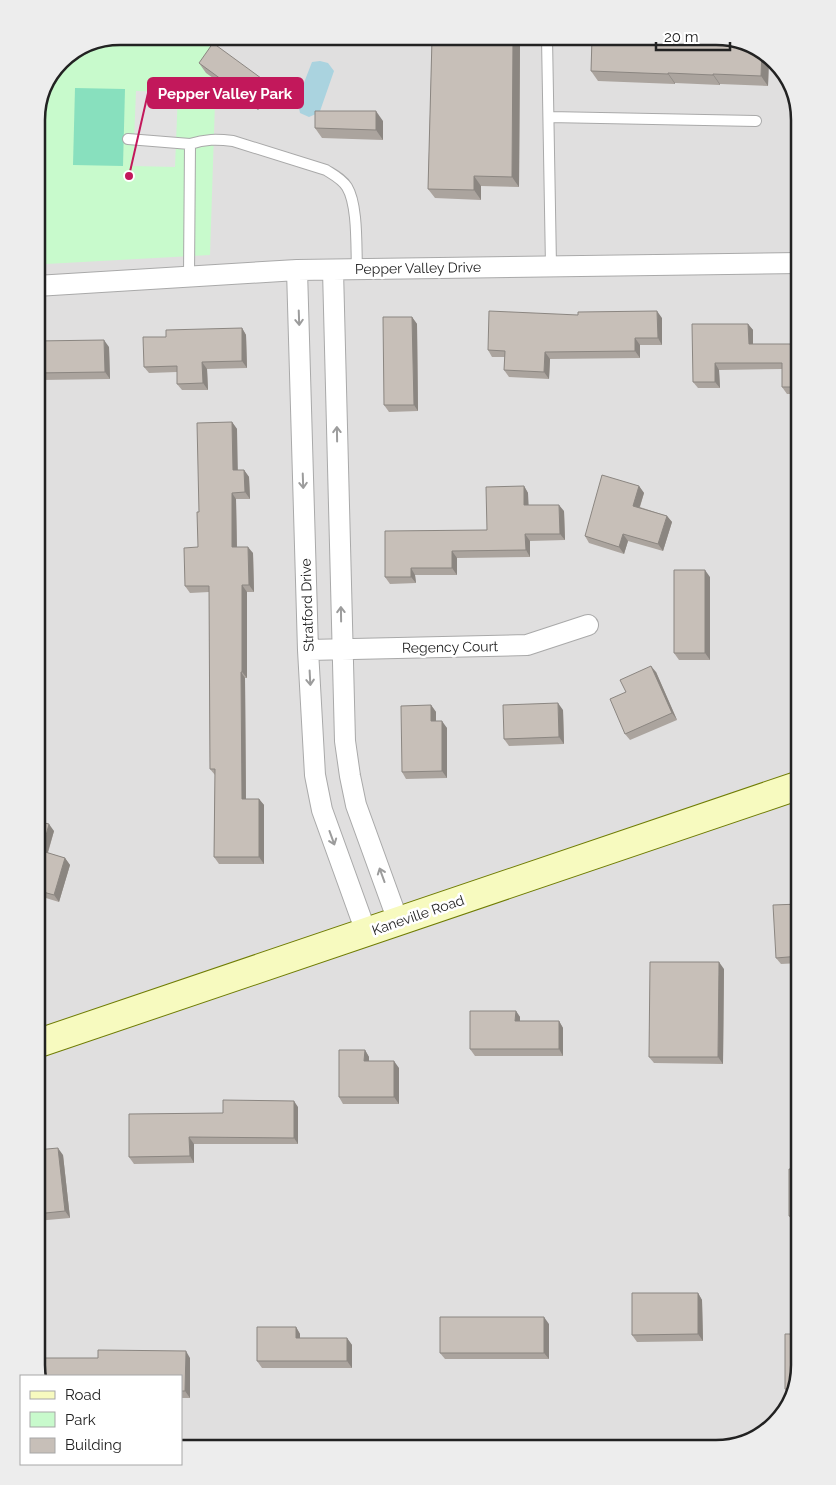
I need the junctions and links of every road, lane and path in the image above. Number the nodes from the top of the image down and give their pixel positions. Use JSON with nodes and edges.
{"nodes":[{"id":1,"x":547,"y":45,"type":"edge"},
{"id":2,"x":549,"y":117,"type":"junction"},
{"id":3,"x":756,"y":121,"type":"dead end"},
{"id":4,"x":128,"y":139,"type":"dead end"},
{"id":5,"x":190,"y":144,"type":"junction"},
{"id":6,"x":791,"y":263,"type":"edge"},
{"id":7,"x":551,"y":266,"type":"junction"},
{"id":8,"x":358,"y":269,"type":"junction"},
{"id":9,"x":298,"y":270,"type":"junction"},
{"id":10,"x":332,"y":270,"type":"junction"},
{"id":11,"x":189,"y":276,"type":"junction"},
{"id":12,"x":45,"y":285,"type":"edge"},
{"id":13,"x":588,"y":626,"type":"dead end"},
{"id":14,"x":342,"y":649,"type":"junction"},
{"id":15,"x":308,"y":650,"type":"junction"},
{"id":16,"x":791,"y":788,"type":"edge"},
{"id":17,"x":398,"y":921,"type":"junction"},
{"id":18,"x":366,"y":932,"type":"junction"},
{"id":19,"x":45,"y":1041,"type":"edge"}],
"edges":[{"from":1,"to":2,"type":"lane"},
{"from":2,"to":3,"type":"lane"},
{"from":2,"to":7,"type":"lane"},
{"from":4,"to":5,"type":"lane"},
{"from":5,"to":8,"type":"lane"},
{"from":5,"to":11,"type":"lane"},
{"from":6,"to":7,"type":"street","name":"Pepper Valley Drive"},
{"from":7,"to":8,"type":"street","name":"Pepper Valley Drive"},
{"from":8,"to":10,"type":"street","name":"Pepper Valley Drive"},
{"from":9,"to":10,"type":"street","name":"Pepper Valley Drive"},
{"from":9,"to":11,"type":"street","name":"Pepper Valley Drive"},
{"from":9,"to":15,"type":"street","name":"Stratford Drive","one_way":true},
{"from":14,"to":10,"type":"street","one_way":true},
{"from":11,"to":12,"type":"street","name":"Pepper Valley Drive"},
{"from":13,"to":14,"type":"street","name":"Regency Court"},
{"from":14,"to":15,"type":"street","name":"Regency Court"},
{"from":17,"to":14,"type":"street","one_way":true},
{"from":15,"to":18,"type":"street","name":"Stratford Drive","one_way":true},
{"from":16,"to":17,"type":"main road","name":"Kaneville Road"},
{"from":17,"to":18,"type":"main road","name":"Kaneville Road"},
{"from":18,"to":19,"type":"main road","name":"Kaneville Road"}]}
